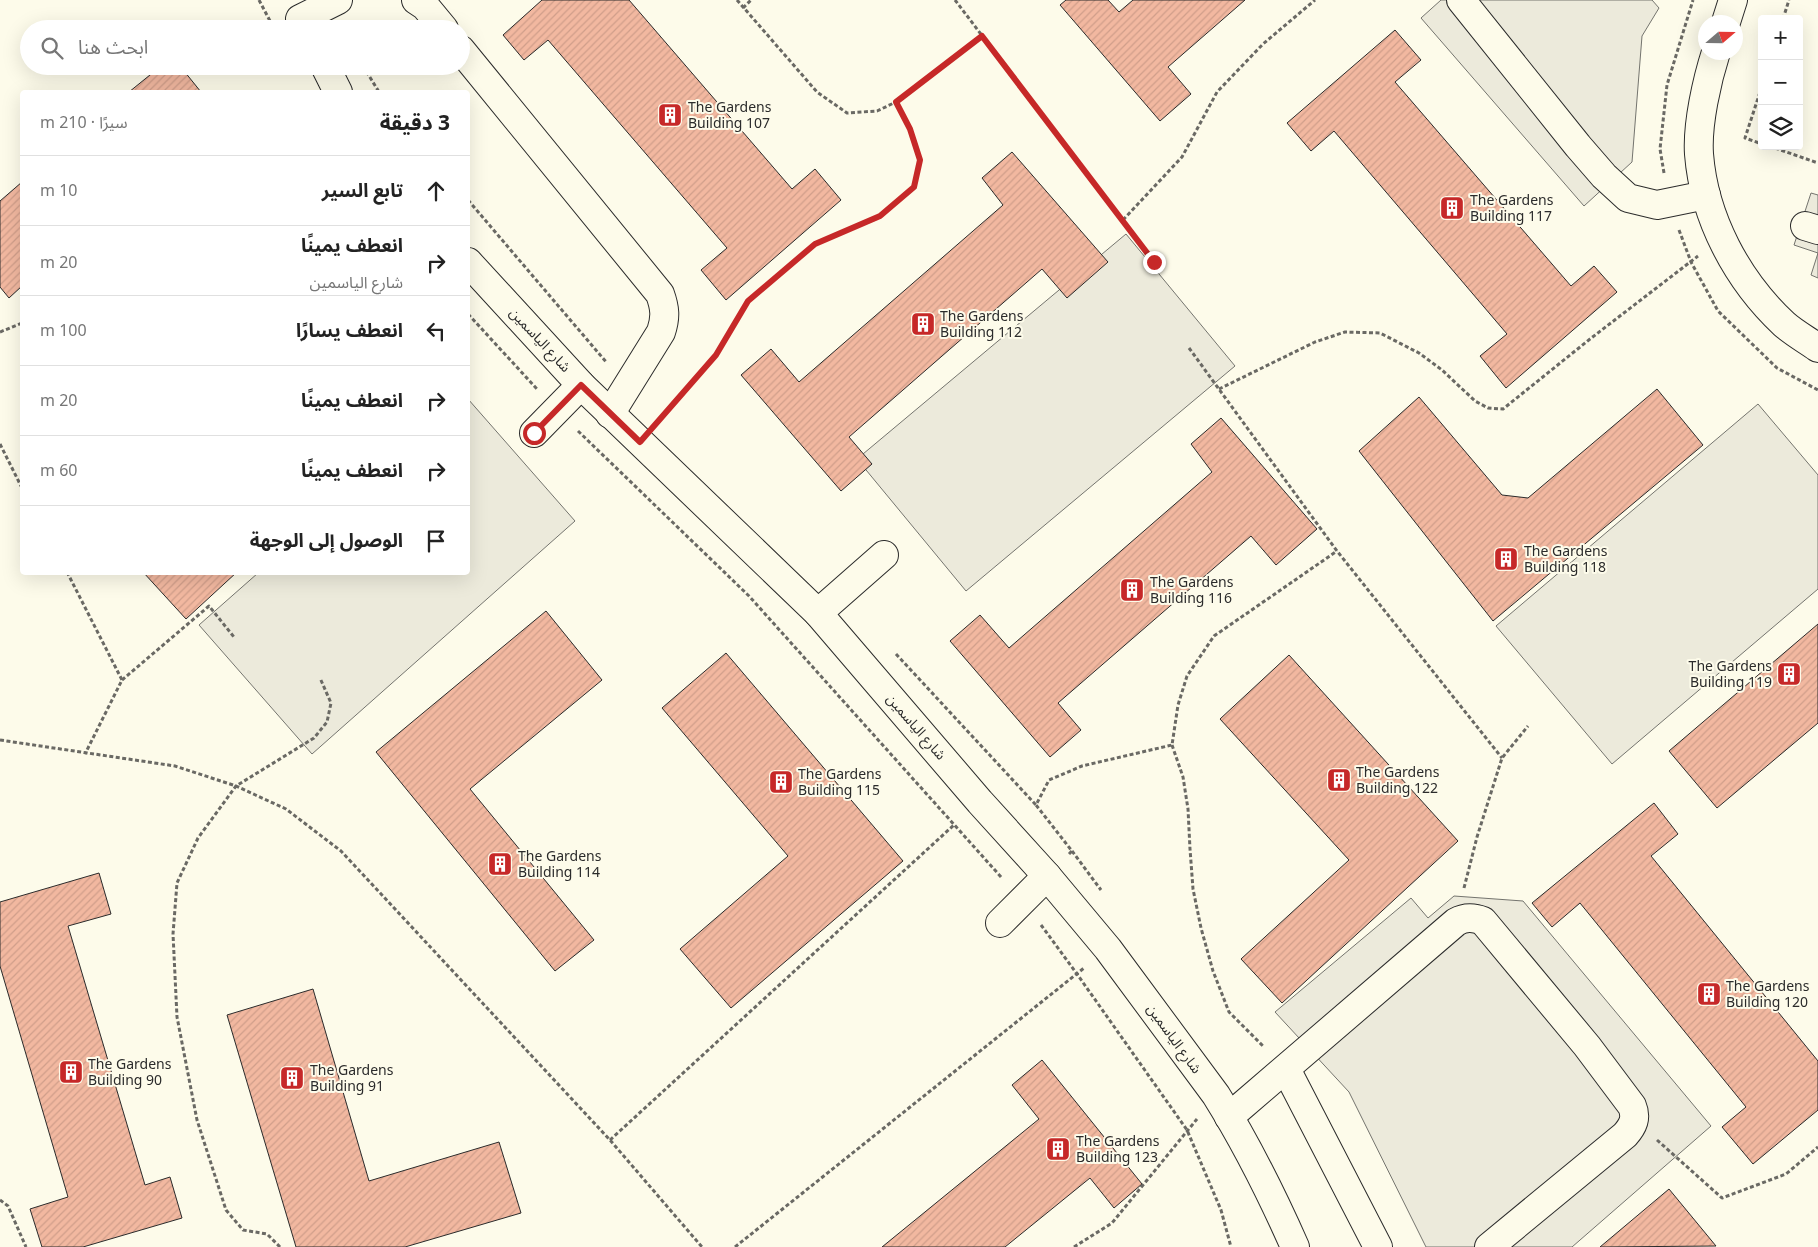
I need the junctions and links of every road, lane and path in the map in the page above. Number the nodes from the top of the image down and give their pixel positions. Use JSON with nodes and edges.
{"nodes":[{"id":1,"x":259,"y":0,"type":"edge"},
{"id":2,"x":338,"y":0,"type":"edge"},
{"id":3,"x":416,"y":0,"type":"edge"},
{"id":4,"x":737,"y":0,"type":"edge"},
{"id":5,"x":751,"y":0,"type":"edge"},
{"id":6,"x":955,"y":0,"type":"edge"},
{"id":7,"x":1316,"y":0,"type":"edge"},
{"id":8,"x":1461,"y":0,"type":"edge"},
{"id":9,"x":1733,"y":0,"type":"edge"},
{"id":10,"x":1789,"y":0,"type":"edge"},
{"id":11,"x":743,"y":8,"type":"junction"},
{"id":12,"x":1728,"y":15,"type":"edge"},
{"id":13,"x":1784,"y":15,"type":"edge"},
{"id":14,"x":299,"y":16,"type":"edge"},
{"id":15,"x":269,"y":20,"type":"edge"},
{"id":16,"x":437,"y":20,"type":"edge"},
{"id":17,"x":982,"y":36,"type":"junction"},
{"id":18,"x":1713,"y":60,"type":"edge"},
{"id":19,"x":470,"y":61,"type":"edge"},
{"id":20,"x":330,"y":75,"type":"edge"},
{"id":21,"x":368,"y":75,"type":"edge"},
{"id":22,"x":337,"y":90,"type":"edge"},
{"id":23,"x":377,"y":90,"type":"edge"},
{"id":24,"x":1758,"y":98,"type":"edge"},
{"id":25,"x":896,"y":102,"type":"junction"},
{"id":26,"x":1758,"y":143,"type":"edge"},
{"id":27,"x":1781,"y":150,"type":"edge"},
{"id":28,"x":1818,"y":163,"type":"edge"},
{"id":29,"x":1706,"y":195,"type":"junction"},
{"id":30,"x":1123,"y":220,"type":"junction"},
{"id":31,"x":1721,"y":239,"type":"junction"},
{"id":32,"x":1154,"y":262,"type":"dead end"},
{"id":33,"x":470,"y":264,"type":"edge"},
{"id":34,"x":470,"y":316,"type":"edge"},
{"id":35,"x":20,"y":324,"type":"edge"},
{"id":36,"x":0,"y":332,"type":"edge"},
{"id":37,"x":1189,"y":348,"type":"dead end"},
{"id":38,"x":1818,"y":348,"type":"edge"},
{"id":39,"x":581,"y":385,"type":"junction"},
{"id":40,"x":1218,"y":389,"type":"junction"},
{"id":41,"x":557,"y":410,"type":"junction"},
{"id":42,"x":610,"y":414,"type":"junction"},
{"id":43,"x":534,"y":433,"type":"dead end"},
{"id":44,"x":640,"y":442,"type":"junction"},
{"id":45,"x":0,"y":444,"type":"edge"},
{"id":46,"x":20,"y":484,"type":"edge"},
{"id":47,"x":1336,"y":550,"type":"junction"},
{"id":48,"x":884,"y":554,"type":"dead end"},
{"id":49,"x":69,"y":575,"type":"edge"},
{"id":50,"x":818,"y":614,"type":"junction"},
{"id":51,"x":234,"y":636,"type":"dead end"},
{"id":52,"x":320,"y":678,"type":"dead end"},
{"id":53,"x":122,"y":680,"type":"junction"},
{"id":54,"x":1528,"y":726,"type":"dead end"},
{"id":55,"x":0,"y":740,"type":"edge"},
{"id":56,"x":1172,"y":745,"type":"junction"},
{"id":57,"x":85,"y":754,"type":"junction"},
{"id":58,"x":1502,"y":758,"type":"junction"},
{"id":59,"x":236,"y":786,"type":"junction"},
{"id":60,"x":980,"y":802,"type":"junction"},
{"id":61,"x":955,"y":824,"type":"junction"},
{"id":62,"x":1047,"y":876,"type":"junction"},
{"id":63,"x":1022,"y":901,"type":"junction"},
{"id":64,"x":1456,"y":922,"type":"junction"},
{"id":65,"x":1000,"y":923,"type":"dead end"},
{"id":66,"x":1108,"y":949,"type":"junction"},
{"id":67,"x":1077,"y":974,"type":"junction"},
{"id":68,"x":1286,"y":1069,"type":"junction"},
{"id":69,"x":1223,"y":1106,"type":"junction"},
{"id":70,"x":1634,"y":1119,"type":"junction"},
{"id":71,"x":1187,"y":1130,"type":"junction"},
{"id":72,"x":610,"y":1140,"type":"junction"},
{"id":73,"x":1818,"y":1147,"type":"edge"},
{"id":74,"x":0,"y":1200,"type":"edge"},
{"id":75,"x":26,"y":1247,"type":"edge"},
{"id":76,"x":280,"y":1247,"type":"edge"},
{"id":77,"x":702,"y":1247,"type":"edge"},
{"id":78,"x":736,"y":1247,"type":"edge"},
{"id":79,"x":1074,"y":1247,"type":"edge"},
{"id":80,"x":1231,"y":1247,"type":"edge"},
{"id":81,"x":1295,"y":1247,"type":"edge"},
{"id":82,"x":1378,"y":1247,"type":"edge"},
{"id":83,"x":1489,"y":1247,"type":"edge"}],
"edges":[{"from":1,"to":15,"type":"path"},
{"from":2,"to":14,"type":"street"},
{"from":3,"to":16,"type":"street"},
{"from":4,"to":11,"type":"path"},
{"from":5,"to":11,"type":"path"},
{"from":6,"to":17,"type":"path"},
{"from":7,"to":30,"type":"path"},
{"from":8,"to":29,"type":"street"},
{"from":9,"to":12,"type":"street"},
{"from":10,"to":13,"type":"path"},
{"from":11,"to":25,"type":"path"},
{"from":17,"to":25,"type":"path"},
{"from":17,"to":30,"type":"path"},
{"from":18,"to":29,"type":"street"},
{"from":19,"to":42,"type":"street"},
{"from":20,"to":22,"type":"street"},
{"from":21,"to":23,"type":"path"},
{"from":24,"to":26,"type":"path"},
{"from":25,"to":44,"type":"path"},
{"from":27,"to":28,"type":"path"},
{"from":29,"to":31,"type":"street"},
{"from":30,"to":32,"type":"path"},
{"from":31,"to":38,"type":"street"},
{"from":31,"to":40,"type":"path"},
{"from":33,"to":39,"type":"street","name":"شارع الياسمين"},
{"from":34,"to":41,"type":"path"},
{"from":35,"to":36,"type":"path"},
{"from":37,"to":40,"type":"path"},
{"from":39,"to":41,"type":"street"},
{"from":39,"to":42,"type":"street","name":"شارع الياسمين"},
{"from":40,"to":47,"type":"path"},
{"from":41,"to":43,"type":"street"},
{"from":41,"to":61,"type":"path"},
{"from":42,"to":44,"type":"street","name":"شارع الياسمين"},
{"from":44,"to":50,"type":"street","name":"شارع الياسمين"},
{"from":45,"to":46,"type":"path"},
{"from":47,"to":56,"type":"path"},
{"from":47,"to":58,"type":"path"},
{"from":48,"to":50,"type":"street"},
{"from":49,"to":53,"type":"path"},
{"from":50,"to":60,"type":"street","name":"شارع الياسمين"},
{"from":51,"to":53,"type":"path"},
{"from":52,"to":59,"type":"path"},
{"from":53,"to":57,"type":"path"},
{"from":54,"to":58,"type":"path"},
{"from":55,"to":57,"type":"path"},
{"from":56,"to":62,"type":"path"},
{"from":56,"to":68,"type":"path"},
{"from":57,"to":59,"type":"path"},
{"from":58,"to":64,"type":"path"},
{"from":59,"to":72,"type":"path"},
{"from":59,"to":76,"type":"path"},
{"from":60,"to":61,"type":"path"},
{"from":60,"to":62,"type":"street","name":"شارع الياسمين"},
{"from":61,"to":63,"type":"path"},
{"from":61,"to":72,"type":"path"},
{"from":62,"to":63,"type":"street"},
{"from":62,"to":66,"type":"street","name":"شارع الياسمين"},
{"from":63,"to":65,"type":"street"},
{"from":63,"to":67,"type":"path"},
{"from":64,"to":68,"type":"street"},
{"from":64,"to":70,"type":"street"},
{"from":66,"to":67,"type":"path"},
{"from":66,"to":69,"type":"street","name":"شارع الياسمين"},
{"from":67,"to":71,"type":"path"},
{"from":67,"to":78,"type":"path"},
{"from":68,"to":69,"type":"street"},
{"from":68,"to":82,"type":"street"},
{"from":69,"to":71,"type":"path"},
{"from":69,"to":81,"type":"street","name":"شارع الياسمين"},
{"from":70,"to":73,"type":"path"},
{"from":70,"to":83,"type":"street"},
{"from":71,"to":79,"type":"path"},
{"from":71,"to":80,"type":"path"},
{"from":72,"to":77,"type":"path"},
{"from":74,"to":75,"type":"path"}]}
